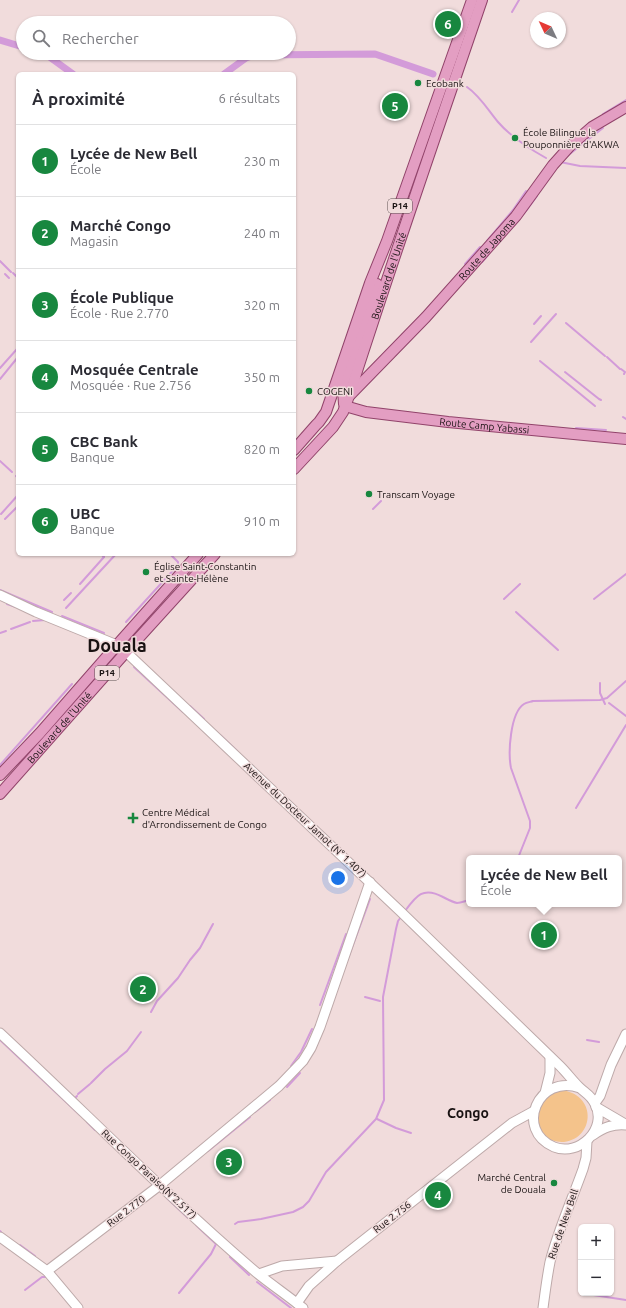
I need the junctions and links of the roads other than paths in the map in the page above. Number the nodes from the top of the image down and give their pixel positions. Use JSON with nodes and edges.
{"nodes":[{"id":1,"x":472,"y":0,"type":"edge"},
{"id":2,"x":482,"y":0,"type":"edge"},
{"id":3,"x":626,"y":107,"type":"edge"},
{"id":4,"x":377,"y":267,"type":"junction"},
{"id":5,"x":349,"y":396,"type":"junction"},
{"id":6,"x":345,"y":406,"type":"junction"},
{"id":7,"x":626,"y":439,"type":"edge"},
{"id":8,"x":296,"y":448,"type":"edge"},
{"id":9,"x":296,"y":468,"type":"edge"},
{"id":10,"x":196,"y":556,"type":"edge"},
{"id":11,"x":213,"y":556,"type":"edge"},
{"id":12,"x":0,"y":595,"type":"edge"},
{"id":13,"x":117,"y":645,"type":"junction"},
{"id":14,"x":126,"y":652,"type":"junction"},
{"id":15,"x":0,"y":775,"type":"edge"},
{"id":16,"x":0,"y":794,"type":"edge"},
{"id":17,"x":370,"y":882,"type":"junction"},
{"id":18,"x":0,"y":1033,"type":"edge"},
{"id":19,"x":626,"y":1034,"type":"edge"},
{"id":20,"x":550,"y":1057,"type":"junction"},
{"id":21,"x":604,"y":1083,"type":"junction"},
{"id":22,"x":583,"y":1090,"type":"junction"},
{"id":23,"x":545,"y":1093,"type":"junction"},
{"id":24,"x":596,"y":1105,"type":"junction"},
{"id":25,"x":534,"y":1111,"type":"junction"},
{"id":26,"x":590,"y":1138,"type":"junction"},
{"id":27,"x":160,"y":1185,"type":"junction"},
{"id":28,"x":0,"y":1237,"type":"edge"},
{"id":29,"x":337,"y":1261,"type":"junction"},
{"id":30,"x":47,"y":1271,"type":"junction"},
{"id":31,"x":259,"y":1274,"type":"junction"},
{"id":32,"x":300,"y":1306,"type":"edge"},
{"id":33,"x":78,"y":1308,"type":"edge"},
{"id":34,"x":543,"y":1308,"type":"edge"}],
"edges":[{"from":1,"to":4,"type":"main road","name":"Boulevard de l'Unité","number":"P14"},
{"from":2,"to":5,"type":"main road","name":"Boulevard de l'Unité","number":"P14"},
{"from":3,"to":5,"type":"main road","name":"Route de Japoma"},
{"from":4,"to":6,"type":"main road"},
{"from":4,"to":8,"type":"main road","name":"Boulevard de l'Unité","number":"P14"},
{"from":5,"to":6,"type":"main road","name":"Boulevard de l'Unité","number":"P14"},
{"from":6,"to":7,"type":"main road","name":"Route Camp Yabassi"},
{"from":6,"to":9,"type":"main road","name":"Boulevard de l'Unité","number":"P14"},
{"from":10,"to":13,"type":"main road","name":"Boulevard de l'Unité","number":"P14"},
{"from":11,"to":14,"type":"main road","name":"Boulevard de l'Unité","number":"P14"},
{"from":12,"to":13,"type":"street","name":"Avenue du Docteur Jamot (N° 1.407)"},
{"from":13,"to":14,"type":"street","name":"Avenue du Docteur Jamot (N° 1.407)"},
{"from":13,"to":15,"type":"main road","name":"Boulevard de l'Unité","number":"P14"},
{"from":14,"to":16,"type":"main road","name":"Boulevard de l'Unité","number":"P14"},
{"from":14,"to":17,"type":"street","name":"Avenue du Docteur Jamot (N° 1.407)"},
{"from":17,"to":20,"type":"street","name":"Avenue du Docteur Jamot (N° 1.407)"},
{"from":17,"to":27,"type":"street","name":"Rue 2.770"},
{"from":18,"to":27,"type":"street","name":"Rue Congo Paraiso(N°2.517)"},
{"from":19,"to":21,"type":"street"},
{"from":20,"to":22,"type":"street","name":"Avenue du Docteur Jamot (N° 1.407)"},
{"from":20,"to":23,"type":"street"},
{"from":21,"to":22,"type":"street"},
{"from":21,"to":24,"type":"street"},
{"from":22,"to":23,"type":"street"},
{"from":22,"to":24,"type":"street"},
{"from":23,"to":25,"type":"street"},
{"from":24,"to":26,"type":"street"},
{"from":24,"to":26,"type":"street"},
{"from":25,"to":26,"type":"street"},
{"from":25,"to":29,"type":"street","name":"Rue 2.756"},
{"from":26,"to":34,"type":"street","name":"Rue de New Bell"},
{"from":27,"to":30,"type":"street","name":"Rue 2.770"},
{"from":27,"to":31,"type":"street","name":"Rue Congo Paraiso(N°2.517)"},
{"from":28,"to":30,"type":"street"},
{"from":29,"to":31,"type":"street"},
{"from":29,"to":32,"type":"street","name":"Rue 2.756"},
{"from":30,"to":33,"type":"street"},
{"from":31,"to":32,"type":"street","name":"Rue Congo Paraiso(N°2.517)"}]}
